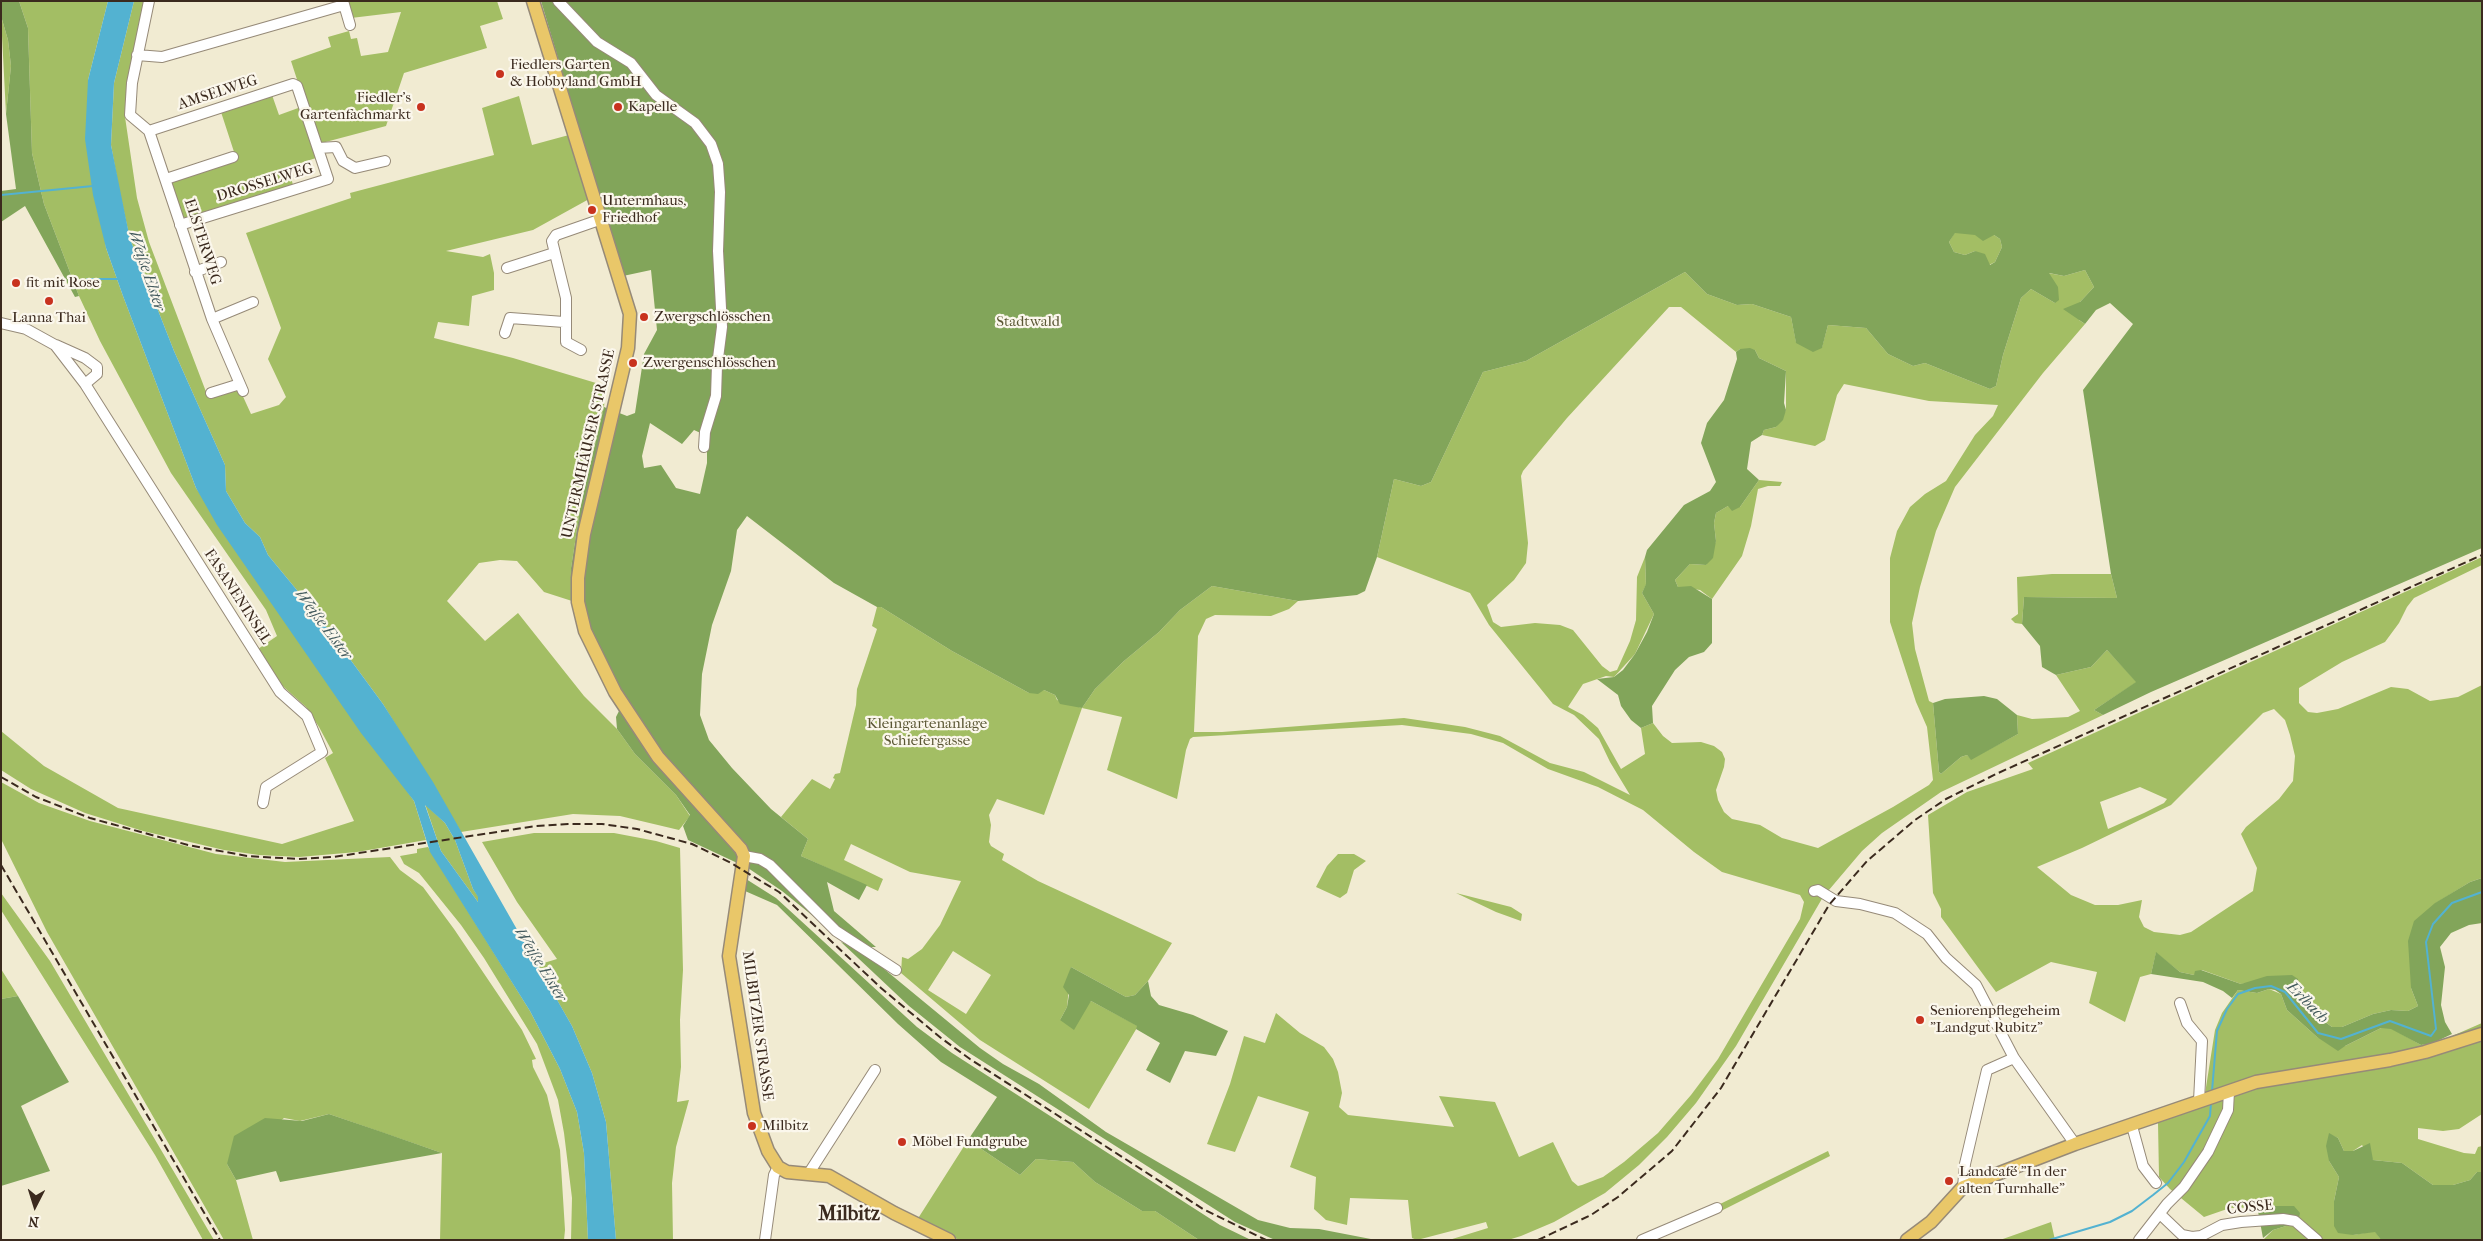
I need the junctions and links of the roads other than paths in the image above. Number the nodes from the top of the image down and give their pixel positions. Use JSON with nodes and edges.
{"nodes":[{"id":1,"x":149,"y":1,"type":"edge"},
{"id":2,"x":533,"y":1,"type":"edge"},
{"id":3,"x":558,"y":1,"type":"edge"},
{"id":4,"x":344,"y":3,"type":"edge"},
{"id":5,"x":350,"y":25,"type":"dead end"},
{"id":6,"x":137,"y":55,"type":"junction"},
{"id":7,"x":297,"y":86,"type":"joint"},
{"id":8,"x":149,"y":131,"type":"junction"},
{"id":9,"x":318,"y":148,"type":"junction"},
{"id":10,"x":233,"y":157,"type":"dead end"},
{"id":11,"x":384,"y":161,"type":"dead end"},
{"id":12,"x":166,"y":180,"type":"junction"},
{"id":13,"x":599,"y":220,"type":"junction"},
{"id":14,"x":180,"y":225,"type":"junction"},
{"id":15,"x":554,"y":254,"type":"junction"},
{"id":16,"x":221,"y":262,"type":"dead end"},
{"id":17,"x":507,"y":268,"type":"dead end"},
{"id":18,"x":195,"y":272,"type":"junction"},
{"id":19,"x":252,"y":302,"type":"dead end"},
{"id":20,"x":212,"y":319,"type":"junction"},
{"id":21,"x":564,"y":322,"type":"junction"},
{"id":22,"x":1,"y":323,"type":"edge"},
{"id":23,"x":505,"y":333,"type":"dead end"},
{"id":24,"x":55,"y":345,"type":"junction"},
{"id":25,"x":581,"y":350,"type":"dead end"},
{"id":26,"x":85,"y":384,"type":"junction"},
{"id":27,"x":210,"y":393,"type":"dead end"},
{"id":28,"x":704,"y":447,"type":"dead end"},
{"id":29,"x":263,"y":803,"type":"dead end"},
{"id":30,"x":744,"y":856,"type":"junction"},
{"id":31,"x":1814,"y":892,"type":"dead end"},
{"id":32,"x":896,"y":970,"type":"dead end"},
{"id":33,"x":2180,"y":1003,"type":"dead end"},
{"id":34,"x":2482,"y":1034,"type":"edge"},
{"id":35,"x":2014,"y":1058,"type":"junction"},
{"id":36,"x":875,"y":1070,"type":"dead end"},
{"id":37,"x":2223,"y":1092,"type":"junction"},
{"id":38,"x":2201,"y":1100,"type":"junction"},
{"id":39,"x":2132,"y":1126,"type":"junction"},
{"id":40,"x":2075,"y":1144,"type":"junction"},
{"id":41,"x":778,"y":1167,"type":"junction"},
{"id":42,"x":809,"y":1173,"type":"junction"},
{"id":43,"x":2156,"y":1183,"type":"dead end"},
{"id":44,"x":1963,"y":1187,"type":"junction"},
{"id":45,"x":1717,"y":1208,"type":"dead end"},
{"id":46,"x":2160,"y":1214,"type":"junction"},
{"id":47,"x":765,"y":1240,"type":"edge"},
{"id":48,"x":949,"y":1240,"type":"edge"},
{"id":49,"x":1642,"y":1240,"type":"edge"},
{"id":50,"x":1907,"y":1240,"type":"edge"},
{"id":51,"x":2139,"y":1240,"type":"edge"},
{"id":52,"x":2317,"y":1240,"type":"edge"}],
"edges":[{"from":1,"to":6,"type":"street"},
{"from":2,"to":13,"type":"main road","name":"UNTERMHÄUSER STRASSE"},
{"from":3,"to":28,"type":"street"},
{"from":4,"to":5,"type":"street"},
{"from":4,"to":6,"type":"street"},
{"from":6,"to":8,"type":"street"},
{"from":7,"to":8,"type":"street","name":"AMSELWEG"},
{"from":7,"to":9,"type":"street","name":"DROSSELWEG"},
{"from":8,"to":12,"type":"street","name":"ELSTERWEG"},
{"from":9,"to":11,"type":"street","name":"DROSSELWEG"},
{"from":9,"to":14,"type":"street","name":"DROSSELWEG"},
{"from":10,"to":12,"type":"street"},
{"from":12,"to":14,"type":"street","name":"ELSTERWEG"},
{"from":13,"to":15,"type":"street"},
{"from":13,"to":30,"type":"main road","name":"UNTERMHÄUSER STRASSE"},
{"from":14,"to":18,"type":"street","name":"ELSTERWEG"},
{"from":15,"to":17,"type":"street"},
{"from":15,"to":21,"type":"street"},
{"from":16,"to":18,"type":"street"},
{"from":18,"to":20,"type":"street","name":"ELSTERWEG"},
{"from":19,"to":20,"type":"street"},
{"from":20,"to":27,"type":"street","name":"ELSTERWEG"},
{"from":21,"to":23,"type":"street"},
{"from":21,"to":25,"type":"street"},
{"from":22,"to":24,"type":"street","name":"FASANENINSEL"},
{"from":24,"to":26,"type":"street","name":"FASANENINSEL"},
{"from":24,"to":26,"type":"street","name":"FASANENINSEL"},
{"from":26,"to":29,"type":"street","name":"FASANENINSEL"},
{"from":30,"to":32,"type":"street"},
{"from":30,"to":41,"type":"main road","name":"MILBITZER STRASSE"},
{"from":31,"to":35,"type":"street"},
{"from":33,"to":38,"type":"street"},
{"from":34,"to":37,"type":"main road"},
{"from":35,"to":40,"type":"street"},
{"from":35,"to":44,"type":"street"},
{"from":36,"to":42,"type":"street"},
{"from":37,"to":38,"type":"main road"},
{"from":37,"to":46,"type":"street"},
{"from":38,"to":39,"type":"main road"},
{"from":39,"to":40,"type":"main road"},
{"from":39,"to":43,"type":"street"},
{"from":40,"to":44,"type":"main road"},
{"from":41,"to":42,"type":"main road"},
{"from":41,"to":47,"type":"street"},
{"from":42,"to":48,"type":"main road"},
{"from":44,"to":50,"type":"main road"},
{"from":45,"to":49,"type":"street"},
{"from":46,"to":51,"type":"street"},
{"from":46,"to":52,"type":"street","name":"COSSE"}]}
